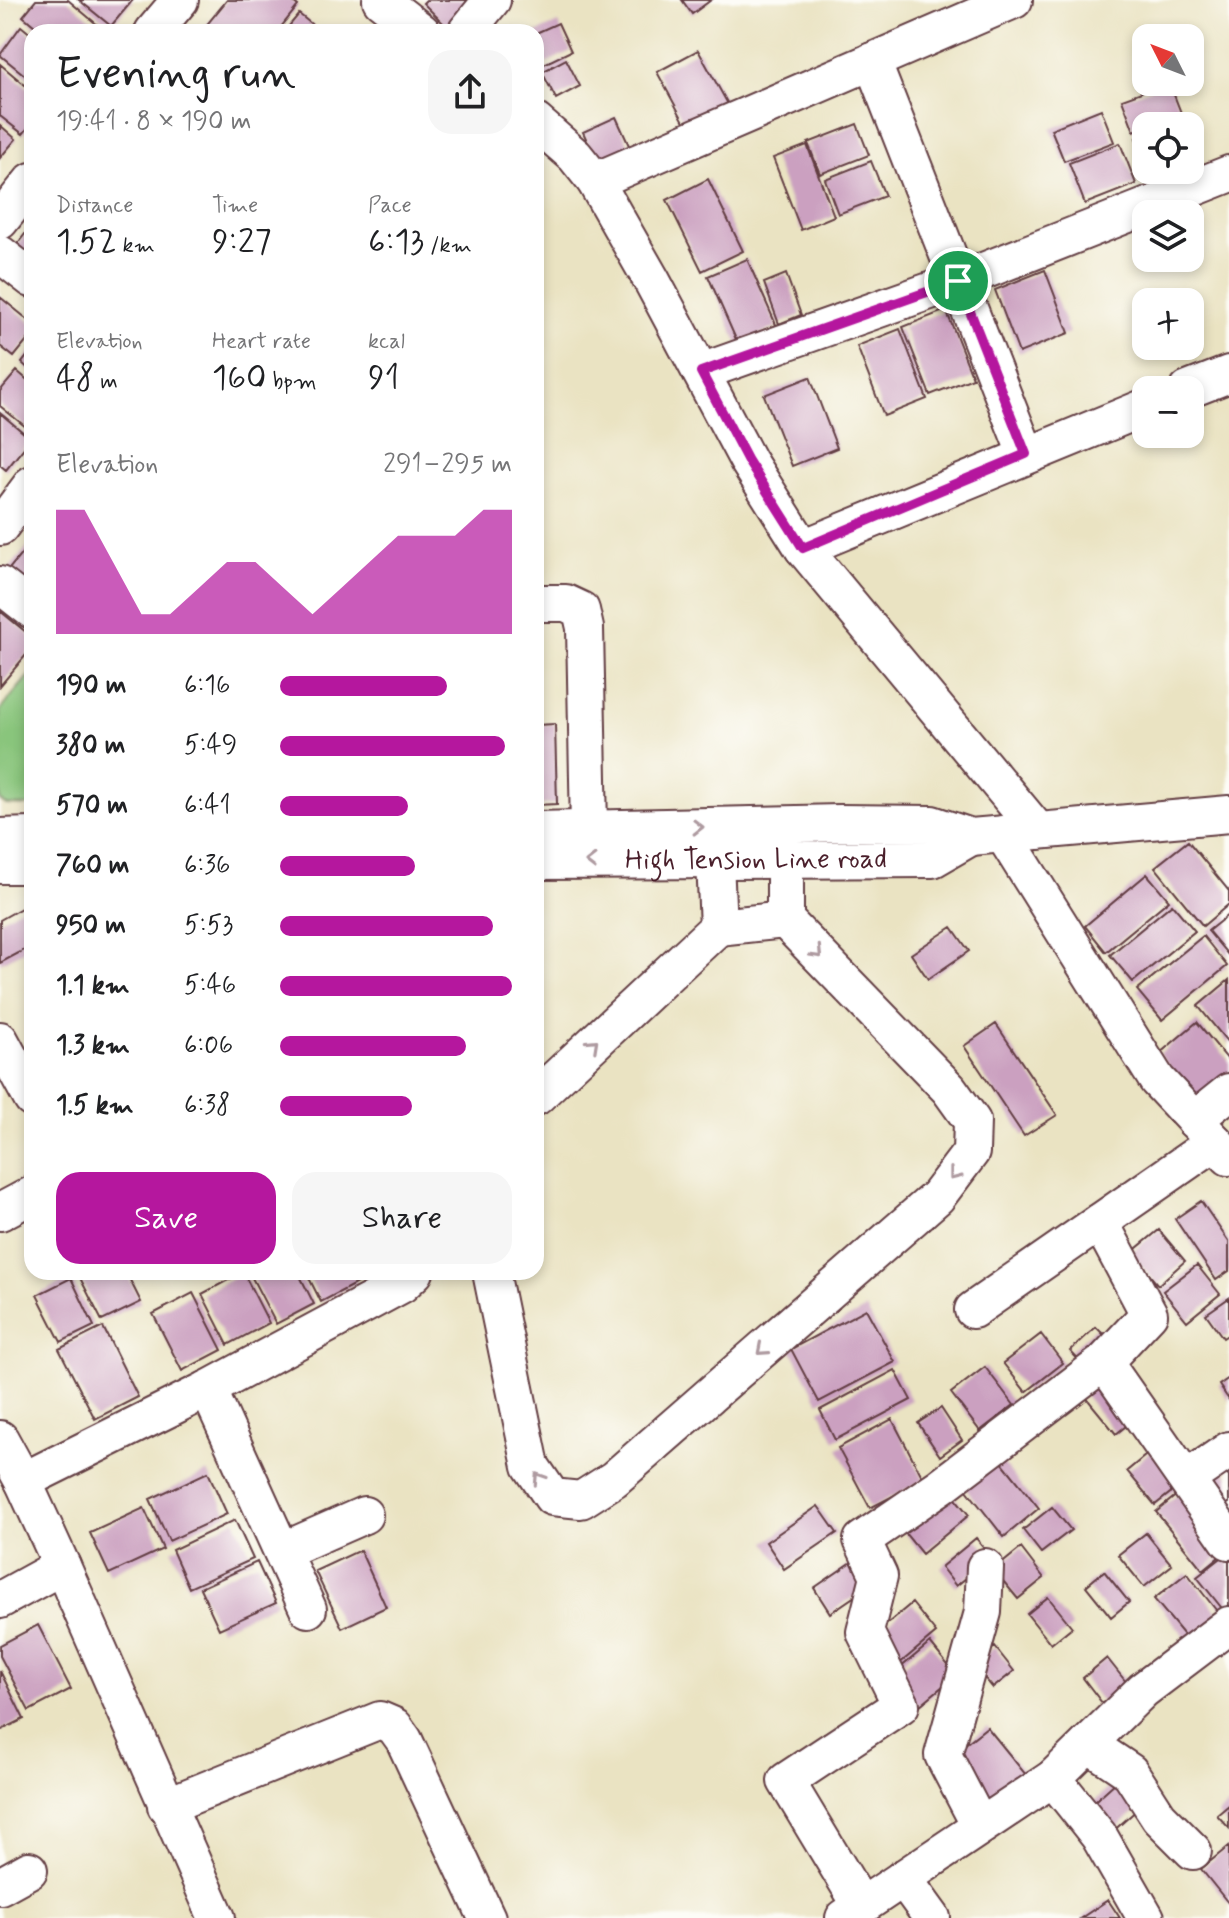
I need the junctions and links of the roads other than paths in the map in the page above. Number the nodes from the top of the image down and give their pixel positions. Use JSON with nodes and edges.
{"nodes":[{"id":1,"x":180,"y":0,"type":"edge"},
{"id":2,"x":381,"y":0,"type":"edge"},
{"id":3,"x":492,"y":0,"type":"edge"},
{"id":4,"x":1014,"y":0,"type":"edge"},
{"id":5,"x":160,"y":24,"type":"edge"},
{"id":6,"x":412,"y":24,"type":"edge"},
{"id":7,"x":472,"y":24,"type":"edge"},
{"id":8,"x":872,"y":61,"type":"junction"},
{"id":9,"x":544,"y":129,"type":"edge"},
{"id":10,"x":1229,"y":174,"type":"edge"},
{"id":11,"x":595,"y":181,"type":"junction"},
{"id":12,"x":24,"y":191,"type":"edge"},
{"id":13,"x":0,"y":221,"type":"edge"},
{"id":14,"x":0,"y":254,"type":"edge"},
{"id":15,"x":24,"y":273,"type":"edge"},
{"id":16,"x":958,"y":281,"type":"junction"},
{"id":17,"x":701,"y":372,"type":"junction"},
{"id":18,"x":1229,"y":374,"type":"edge"},
{"id":19,"x":1204,"y":384,"type":"edge"},
{"id":20,"x":1132,"y":412,"type":"edge"},
{"id":21,"x":1026,"y":454,"type":"junction"},
{"id":22,"x":24,"y":495,"type":"edge"},
{"id":23,"x":0,"y":527,"type":"edge"},
{"id":24,"x":803,"y":548,"type":"junction"},
{"id":25,"x":0,"y":585,"type":"edge"},
{"id":26,"x":544,"y":603,"type":"edge"},
{"id":27,"x":24,"y":604,"type":"edge"},
{"id":28,"x":1229,"y":814,"type":"edge"},
{"id":29,"x":589,"y":829,"type":"junction"},
{"id":30,"x":544,"y":830,"type":"edge"},
{"id":31,"x":1004,"y":834,"type":"junction"},
{"id":32,"x":24,"y":836,"type":"edge"},
{"id":33,"x":0,"y":837,"type":"edge"},
{"id":34,"x":785,"y":860,"type":"junction"},
{"id":35,"x":544,"y":861,"type":"edge"},
{"id":36,"x":715,"y":861,"type":"junction"},
{"id":37,"x":0,"y":865,"type":"edge"},
{"id":38,"x":24,"y":865,"type":"edge"},
{"id":39,"x":785,"y":920,"type":"junction"},
{"id":40,"x":718,"y":927,"type":"junction"},
{"id":41,"x":0,"y":1040,"type":"edge"},
{"id":42,"x":24,"y":1084,"type":"edge"},
{"id":43,"x":544,"y":1090,"type":"edge"},
{"id":44,"x":1229,"y":1092,"type":"edge"},
{"id":45,"x":1213,"y":1140,"type":"edge"},
{"id":46,"x":24,"y":1199,"type":"edge"},
{"id":47,"x":0,"y":1212,"type":"edge"},
{"id":48,"x":1100,"y":1222,"type":"junction"},
{"id":49,"x":406,"y":1280,"type":"edge"},
{"id":50,"x":493,"y":1280,"type":"edge"},
{"id":51,"x":973,"y":1310,"type":"dead end"},
{"id":52,"x":1104,"y":1362,"type":"junction"},
{"id":53,"x":208,"y":1389,"type":"junction"},
{"id":54,"x":0,"y":1439,"type":"edge"},
{"id":55,"x":1229,"y":1450,"type":"edge"},
{"id":56,"x":1188,"y":1478,"type":"junction"},
{"id":57,"x":23,"y":1481,"type":"junction"},
{"id":58,"x":364,"y":1515,"type":"dead end"},
{"id":59,"x":1229,"y":1541,"type":"edge"},
{"id":60,"x":282,"y":1551,"type":"junction"},
{"id":61,"x":62,"y":1566,"type":"junction"},
{"id":62,"x":985,"y":1567,"type":"dead end"},
{"id":63,"x":0,"y":1600,"type":"edge"},
{"id":64,"x":308,"y":1609,"type":"dead end"},
{"id":65,"x":1229,"y":1625,"type":"edge"},
{"id":66,"x":1088,"y":1744,"type":"junction"},
{"id":67,"x":1053,"y":1778,"type":"junction"},
{"id":68,"x":166,"y":1806,"type":"junction"},
{"id":69,"x":980,"y":1826,"type":"junction"},
{"id":70,"x":1193,"y":1851,"type":"dead end"},
{"id":71,"x":903,"y":1878,"type":"junction"},
{"id":72,"x":856,"y":1913,"type":"edge"},
{"id":73,"x":217,"y":1918,"type":"edge"},
{"id":74,"x":487,"y":1918,"type":"edge"},
{"id":75,"x":932,"y":1918,"type":"edge"},
{"id":76,"x":1146,"y":1918,"type":"edge"}],
"edges":[{"from":1,"to":5,"type":"street"},
{"from":2,"to":6,"type":"street"},
{"from":3,"to":7,"type":"street"},
{"from":4,"to":8,"type":"street"},
{"from":8,"to":11,"type":"street"},
{"from":8,"to":16,"type":"street"},
{"from":9,"to":11,"type":"street"},
{"from":10,"to":16,"type":"street"},
{"from":11,"to":17,"type":"street"},
{"from":12,"to":13,"type":"street"},
{"from":14,"to":15,"type":"street"},
{"from":16,"to":17,"type":"street"},
{"from":16,"to":21,"type":"street"},
{"from":17,"to":24,"type":"street"},
{"from":18,"to":19,"type":"street"},
{"from":20,"to":21,"type":"street"},
{"from":21,"to":24,"type":"street"},
{"from":22,"to":23,"type":"street"},
{"from":24,"to":31,"type":"street"},
{"from":25,"to":27,"type":"street"},
{"from":26,"to":29,"type":"street"},
{"from":28,"to":31,"type":"street","name":"High Tension Line road"},
{"from":29,"to":30,"type":"street","name":"High Tension Line road"},
{"from":29,"to":31,"type":"street","name":"High Tension Line road","one_way":true},
{"from":31,"to":34,"type":"street","name":"High Tension Line road"},
{"from":31,"to":45,"type":"street"},
{"from":32,"to":33,"type":"street"},
{"from":34,"to":36,"type":"street","name":"High Tension Line road"},
{"from":34,"to":39,"type":"street"},
{"from":36,"to":35,"type":"street","name":"High Tension Line road","one_way":true},
{"from":36,"to":40,"type":"street"},
{"from":37,"to":38,"type":"street"},
{"from":39,"to":40,"type":"street"},
{"from":39,"to":50,"type":"street","one_way":true},
{"from":43,"to":40,"type":"street","one_way":true},
{"from":41,"to":42,"type":"street"},
{"from":44,"to":45,"type":"street"},
{"from":45,"to":48,"type":"street"},
{"from":46,"to":47,"type":"street"},
{"from":48,"to":51,"type":"street"},
{"from":48,"to":52,"type":"street"},
{"from":49,"to":53,"type":"street"},
{"from":52,"to":56,"type":"street"},
{"from":52,"to":72,"type":"street"},
{"from":53,"to":57,"type":"street"},
{"from":53,"to":60,"type":"street"},
{"from":54,"to":57,"type":"street"},
{"from":55,"to":56,"type":"street"},
{"from":56,"to":59,"type":"street"},
{"from":57,"to":61,"type":"street"},
{"from":58,"to":60,"type":"street"},
{"from":60,"to":64,"type":"street"},
{"from":61,"to":63,"type":"street"},
{"from":61,"to":68,"type":"street"},
{"from":62,"to":69,"type":"street"},
{"from":65,"to":66,"type":"street"},
{"from":66,"to":67,"type":"street"},
{"from":66,"to":70,"type":"street"},
{"from":67,"to":69,"type":"street"},
{"from":67,"to":76,"type":"street"},
{"from":68,"to":73,"type":"street"},
{"from":68,"to":74,"type":"street"},
{"from":69,"to":71,"type":"street"},
{"from":71,"to":72,"type":"street"},
{"from":71,"to":75,"type":"street"}]}
